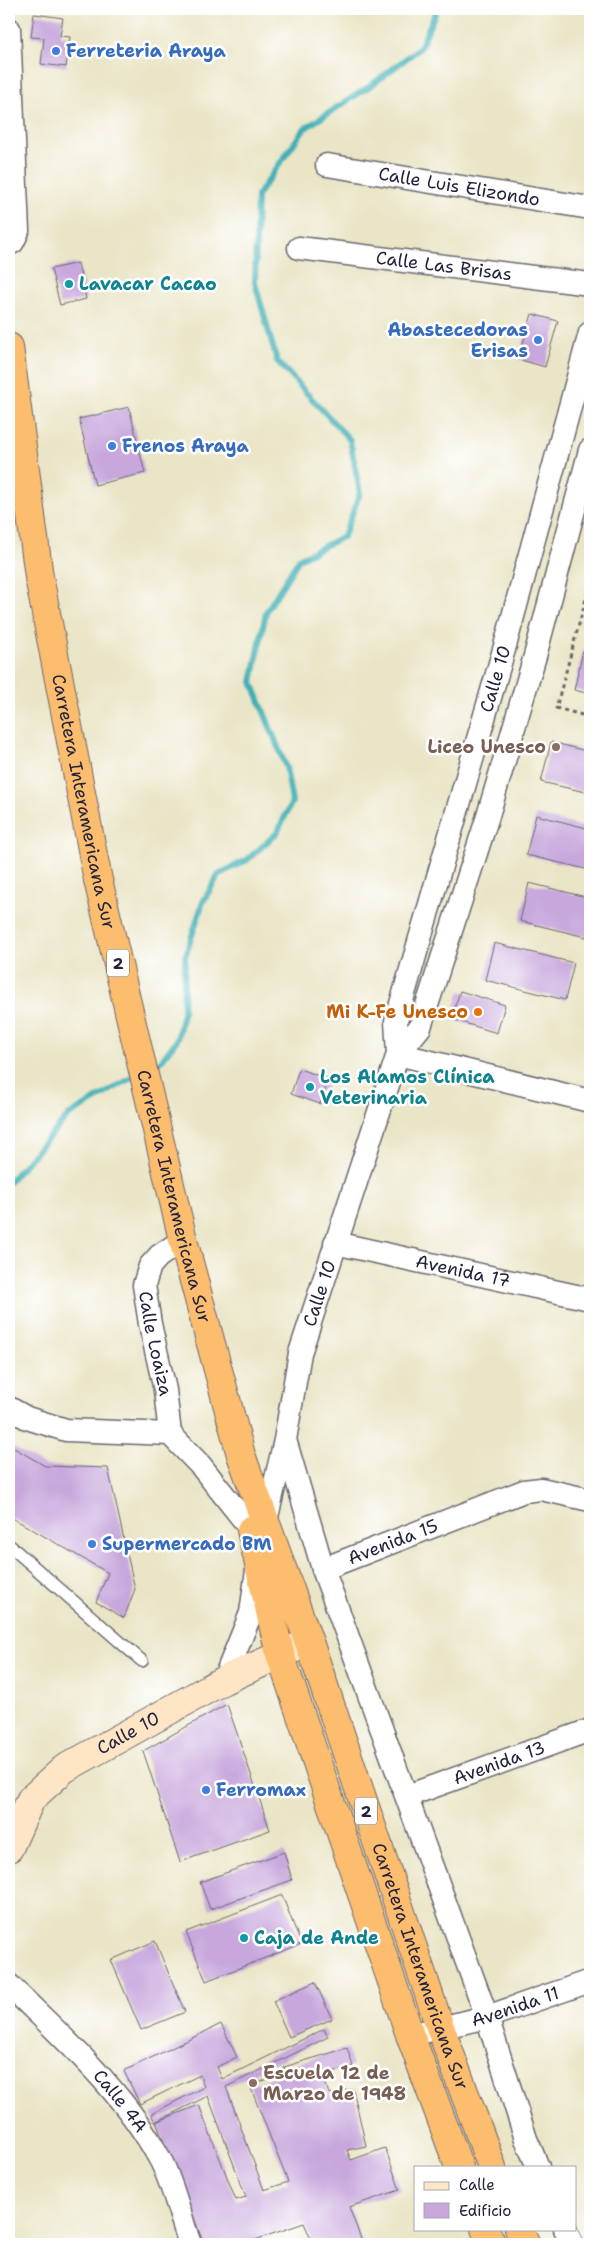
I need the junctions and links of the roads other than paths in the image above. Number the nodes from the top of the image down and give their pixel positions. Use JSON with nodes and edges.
{"nodes":[{"id":1,"x":9,"y":29,"type":"edge"},
{"id":2,"x":327,"y":165,"type":"dead end"},
{"id":3,"x":590,"y":208,"type":"edge"},
{"id":4,"x":9,"y":244,"type":"edge"},
{"id":5,"x":299,"y":248,"type":"dead end"},
{"id":6,"x":590,"y":284,"type":"edge"},
{"id":7,"x":590,"y":333,"type":"edge"},
{"id":8,"x":9,"y":347,"type":"edge"},
{"id":9,"x":590,"y":450,"type":"edge"},
{"id":10,"x":398,"y":1054,"type":"junction"},
{"id":11,"x":590,"y":1101,"type":"edge"},
{"id":12,"x":184,"y":1240,"type":"junction"},
{"id":13,"x":335,"y":1243,"type":"junction"},
{"id":14,"x":590,"y":1299,"type":"edge"},
{"id":15,"x":9,"y":1408,"type":"edge"},
{"id":16,"x":170,"y":1434,"type":"junction"},
{"id":17,"x":285,"y":1440,"type":"junction"},
{"id":18,"x":590,"y":1500,"type":"edge"},
{"id":19,"x":258,"y":1525,"type":"junction"},
{"id":20,"x":9,"y":1545,"type":"edge"},
{"id":21,"x":259,"y":1559,"type":"junction"},
{"id":22,"x":323,"y":1569,"type":"junction"},
{"id":23,"x":309,"y":1642,"type":"junction"},
{"id":24,"x":280,"y":1654,"type":"junction"},
{"id":25,"x":142,"y":1661,"type":"dead end"},
{"id":26,"x":224,"y":1680,"type":"junction"},
{"id":27,"x":590,"y":1730,"type":"edge"},
{"id":28,"x":407,"y":1796,"type":"junction"},
{"id":29,"x":9,"y":1848,"type":"edge"},
{"id":30,"x":590,"y":1981,"type":"edge"},
{"id":31,"x":9,"y":1986,"type":"edge"},
{"id":32,"x":487,"y":2017,"type":"junction"},
{"id":33,"x":440,"y":2027,"type":"junction"},
{"id":34,"x":410,"y":2035,"type":"junction"},
{"id":35,"x":459,"y":2166,"type":"edge"},
{"id":36,"x":492,"y":2166,"type":"edge"},
{"id":37,"x":538,"y":2166,"type":"edge"},
{"id":38,"x":486,"y":2230,"type":"edge"},
{"id":39,"x":520,"y":2230,"type":"edge"},
{"id":40,"x":565,"y":2230,"type":"edge"},
{"id":41,"x":190,"y":2244,"type":"edge"},
{"id":42,"x":492,"y":2244,"type":"edge"},
{"id":43,"x":526,"y":2244,"type":"edge"},
{"id":44,"x":572,"y":2244,"type":"edge"}],
"edges":[{"from":1,"to":4,"type":"street"},
{"from":2,"to":3,"type":"street","name":"Calle Luis Elizondo"},
{"from":5,"to":6,"type":"street","name":"Calle Las Brisas"},
{"from":7,"to":10,"type":"street","name":"Calle 10"},
{"from":8,"to":12,"type":"highway","name":"Carretera Interamericana Sur","number":"2"},
{"from":9,"to":10,"type":"street","name":"Calle 10"},
{"from":10,"to":11,"type":"street"},
{"from":10,"to":13,"type":"street","name":"Calle 10"},
{"from":12,"to":16,"type":"street","name":"Calle Loaiza"},
{"from":12,"to":19,"type":"highway","name":"Carretera Interamericana Sur","number":"2"},
{"from":13,"to":14,"type":"street","name":"Avenida 17"},
{"from":13,"to":17,"type":"street","name":"Calle 10"},
{"from":15,"to":16,"type":"street"},
{"from":16,"to":19,"type":"street"},
{"from":17,"to":19,"type":"street","name":"Calle 10"},
{"from":17,"to":22,"type":"street","name":"Avenida 15"},
{"from":18,"to":22,"type":"street","name":"Avenida 15"},
{"from":19,"to":21,"type":"highway","name":"Carretera Interamericana Sur","number":"2"},
{"from":19,"to":23,"type":"highway","name":"Carretera Interamericana Sur","number":"2"},
{"from":20,"to":25,"type":"lane"},
{"from":21,"to":24,"type":"highway","name":"Carretera Interamericana Sur","number":"2"},
{"from":21,"to":26,"type":"street"},
{"from":22,"to":28,"type":"street"},
{"from":23,"to":24,"type":"street","name":"Calle 10"},
{"from":23,"to":33,"type":"highway","name":"Carretera Interamericana Sur","number":"2"},
{"from":24,"to":26,"type":"street","name":"Calle 10"},
{"from":24,"to":34,"type":"highway","name":"Carretera Interamericana Sur","number":"2"},
{"from":26,"to":29,"type":"street","name":"Calle 10"},
{"from":27,"to":28,"type":"street","name":"Avenida 13"},
{"from":28,"to":32,"type":"street"},
{"from":30,"to":32,"type":"street","name":"Avenida 11"},
{"from":31,"to":41,"type":"street","name":"Calle 4A"},
{"from":32,"to":33,"type":"street","name":"Avenida 11"},
{"from":32,"to":37,"type":"street"},
{"from":33,"to":34,"type":"street","name":"Avenida 11"},
{"from":33,"to":36,"type":"highway","name":"Carretera Interamericana Sur","number":"2"},
{"from":34,"to":35,"type":"highway","name":"Carretera Interamericana Sur","number":"2"},
{"from":38,"to":42,"type":"highway"},
{"from":39,"to":43,"type":"highway"},
{"from":40,"to":44,"type":"street"}]}
